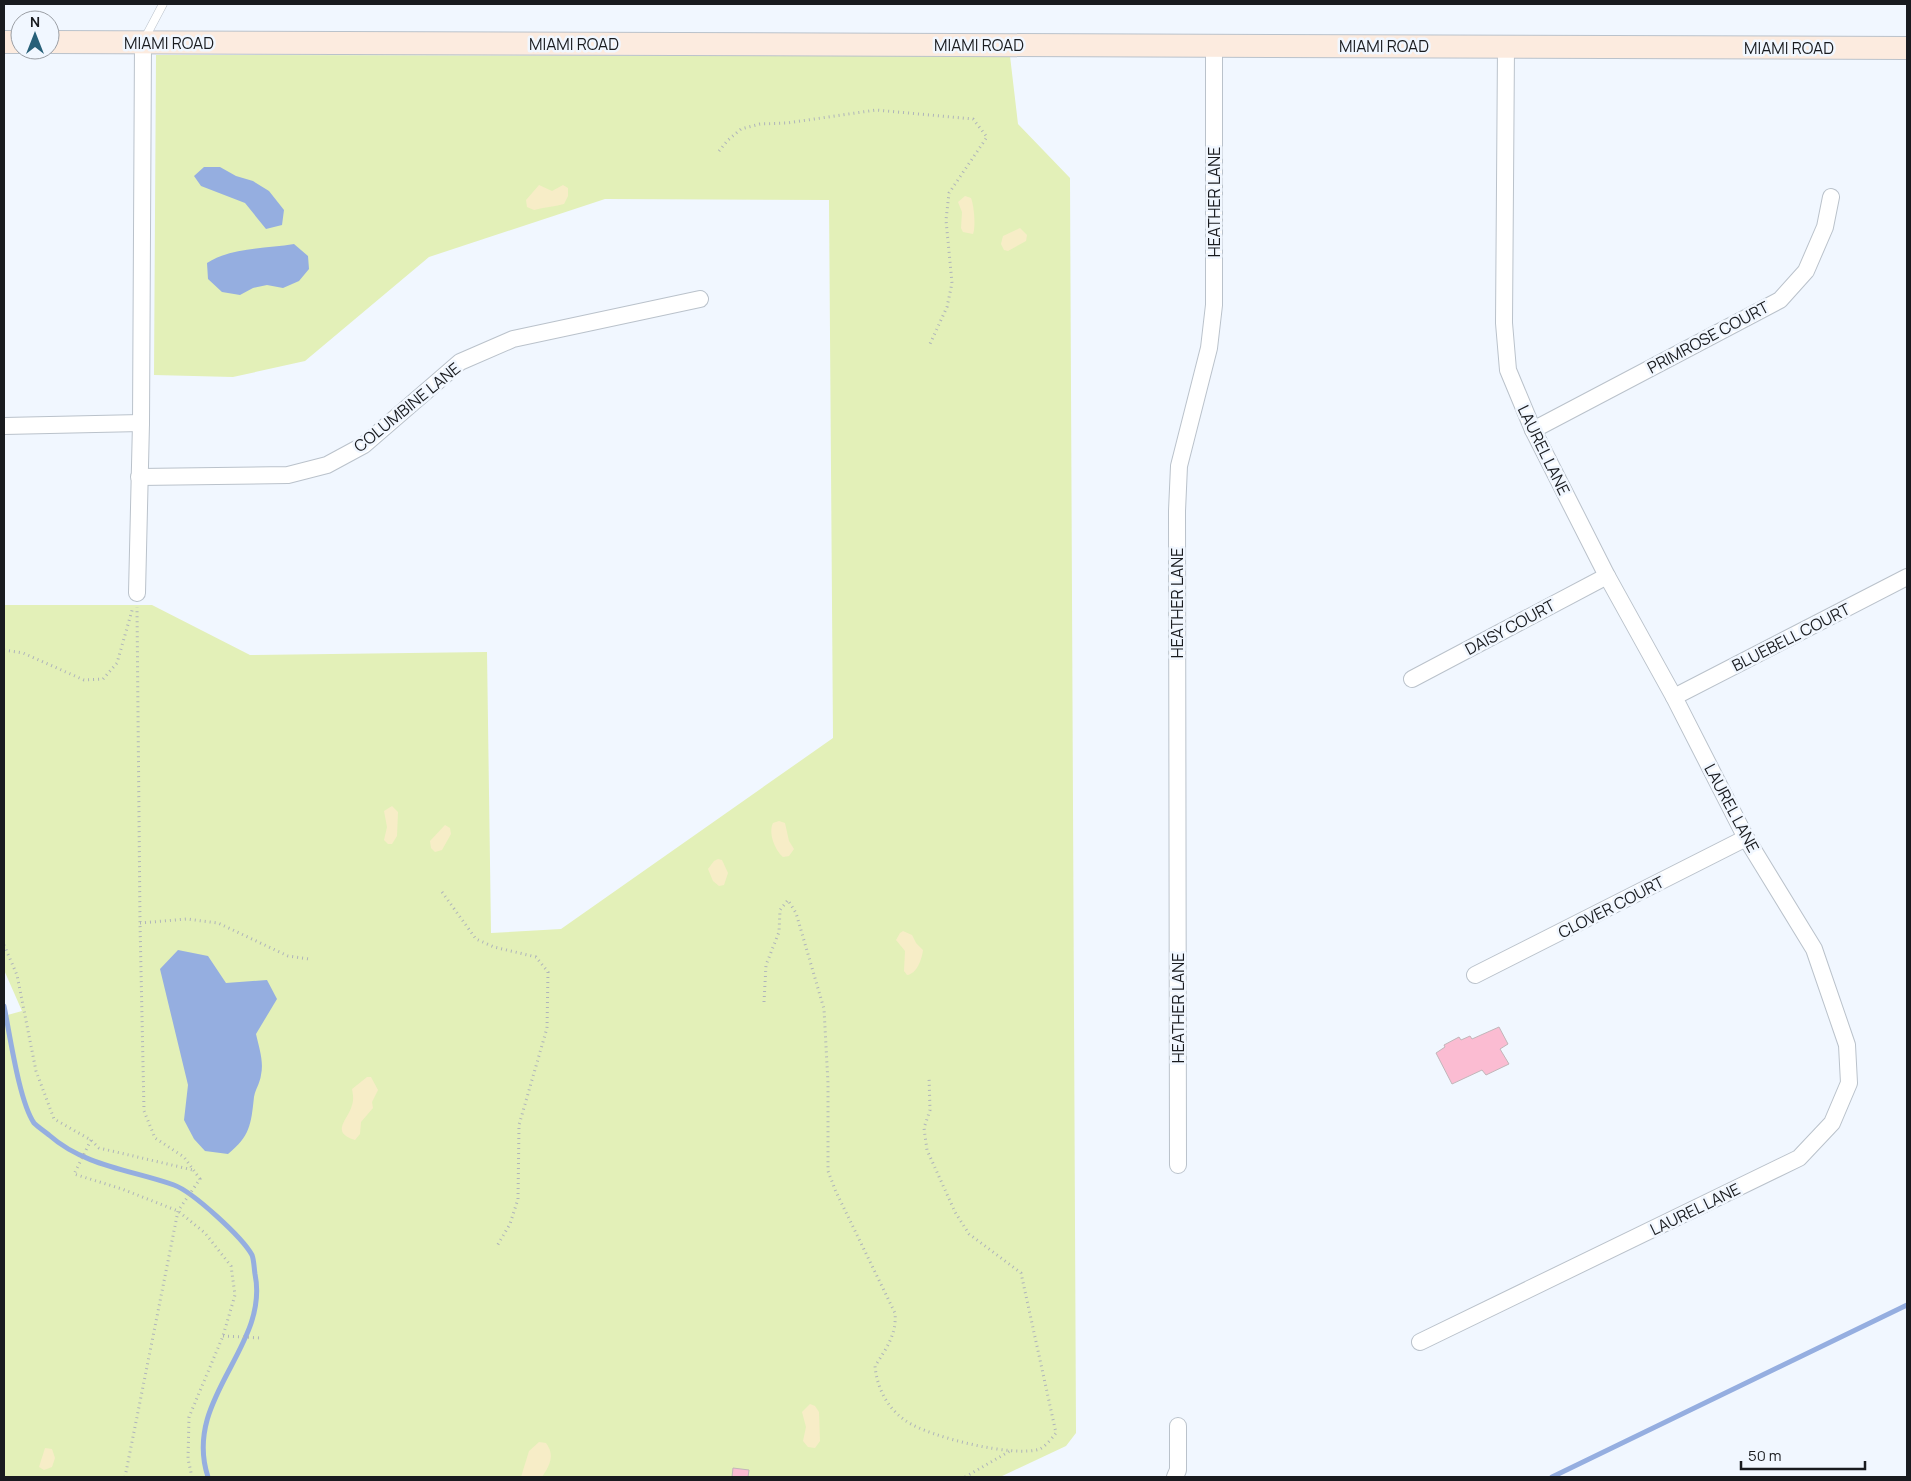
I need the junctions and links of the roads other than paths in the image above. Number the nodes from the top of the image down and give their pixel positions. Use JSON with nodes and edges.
{"nodes":[{"id":1,"x":163,"y":4,"type":"edge"},
{"id":2,"x":60,"y":42,"type":"edge"},
{"id":3,"x":143,"y":42,"type":"junction"},
{"id":4,"x":1214,"y":46,"type":"junction"},
{"id":5,"x":1506,"y":47,"type":"junction"},
{"id":6,"x":1907,"y":48,"type":"edge"},
{"id":7,"x":1831,"y":197,"type":"dead end"},
{"id":8,"x":700,"y":299,"type":"dead end"},
{"id":9,"x":141,"y":423,"type":"junction"},
{"id":10,"x":4,"y":426,"type":"edge"},
{"id":11,"x":1533,"y":430,"type":"junction"},
{"id":12,"x":139,"y":477,"type":"junction"},
{"id":13,"x":1607,"y":576,"type":"junction"},
{"id":14,"x":1907,"y":576,"type":"edge"},
{"id":15,"x":137,"y":593,"type":"road end"},
{"id":16,"x":1412,"y":679,"type":"dead end"},
{"id":17,"x":1674,"y":697,"type":"junction"},
{"id":18,"x":1746,"y":838,"type":"junction"},
{"id":19,"x":1475,"y":975,"type":"dead end"},
{"id":20,"x":1178,"y":1165,"type":"dead end"},
{"id":21,"x":1420,"y":1342,"type":"dead end"},
{"id":22,"x":1178,"y":1426,"type":"dead end"},
{"id":23,"x":1175,"y":1477,"type":"edge"}],
"edges":[{"from":1,"to":3,"type":"lane"},
{"from":2,"to":3,"type":"street","name":"MIAMI ROAD"},
{"from":3,"to":4,"type":"street","name":"MIAMI ROAD"},
{"from":3,"to":9,"type":"street"},
{"from":4,"to":5,"type":"street","name":"MIAMI ROAD"},
{"from":4,"to":20,"type":"street","name":"HEATHER LANE"},
{"from":5,"to":6,"type":"street","name":"MIAMI ROAD"},
{"from":5,"to":11,"type":"street","name":"LAUREL LANE"},
{"from":7,"to":11,"type":"street","name":"PRIMROSE COURT"},
{"from":8,"to":12,"type":"street","name":"COLUMBINE LANE"},
{"from":9,"to":10,"type":"street"},
{"from":9,"to":12,"type":"street"},
{"from":11,"to":13,"type":"street","name":"LAUREL LANE"},
{"from":12,"to":15,"type":"street"},
{"from":13,"to":16,"type":"street","name":"DAISY COURT"},
{"from":13,"to":17,"type":"street","name":"LAUREL LANE"},
{"from":14,"to":17,"type":"street","name":"BLUEBELL COURT"},
{"from":17,"to":18,"type":"street","name":"LAUREL LANE"},
{"from":18,"to":19,"type":"street","name":"CLOVER COURT"},
{"from":18,"to":21,"type":"street","name":"LAUREL LANE"},
{"from":22,"to":23,"type":"street"}]}
